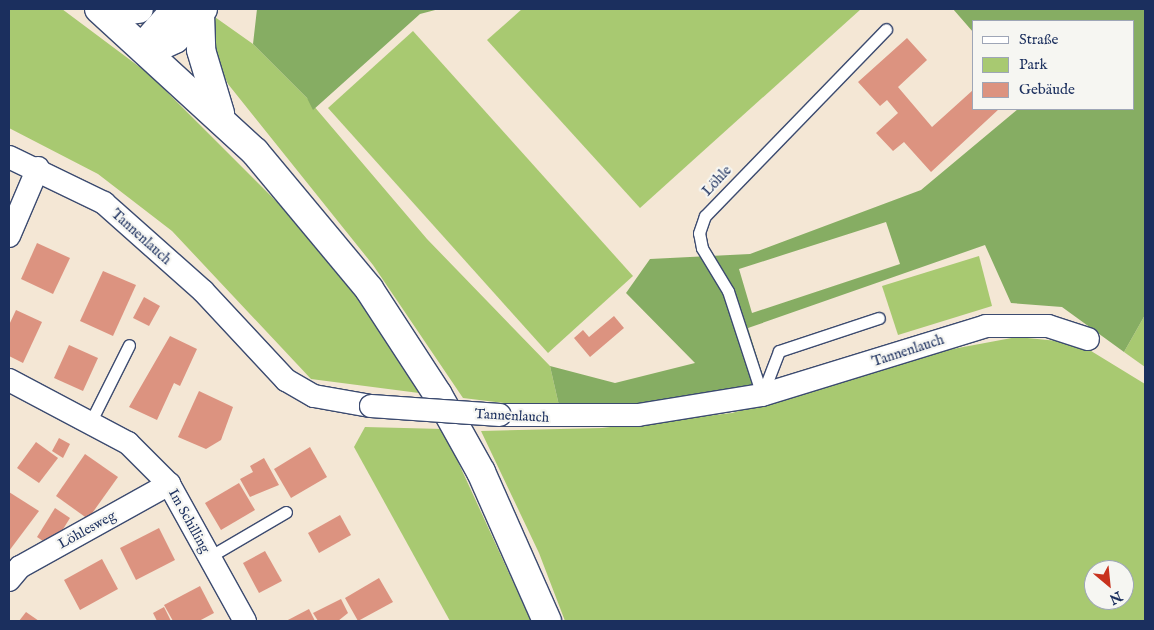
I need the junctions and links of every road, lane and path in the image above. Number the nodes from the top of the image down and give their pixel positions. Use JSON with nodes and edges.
{"nodes":[{"id":1,"x":139,"y":9,"type":"edge"},
{"id":2,"x":193,"y":10,"type":"edge"},
{"id":3,"x":102,"y":11,"type":"edge"},
{"id":4,"x":886,"y":29,"type":"dead end"},
{"id":5,"x":143,"y":46,"type":"junction"},
{"id":6,"x":223,"y":119,"type":"junction"},
{"id":7,"x":9,"y":157,"type":"edge"},
{"id":8,"x":38,"y":168,"type":"junction"},
{"id":9,"x":9,"y":236,"type":"edge"},
{"id":10,"x":879,"y":318,"type":"dead end"},
{"id":11,"x":1088,"y":339,"type":"dead end"},
{"id":12,"x":129,"y":346,"type":"dead end"},
{"id":13,"x":9,"y":380,"type":"edge"},
{"id":14,"x":762,"y":395,"type":"junction"},
{"id":15,"x":90,"y":423,"type":"junction"},
{"id":16,"x":169,"y":484,"type":"junction"},
{"id":17,"x":286,"y":512,"type":"dead end"},
{"id":18,"x":209,"y":557,"type":"junction"},
{"id":19,"x":9,"y":580,"type":"edge"},
{"id":20,"x":238,"y":619,"type":"edge"},
{"id":21,"x":547,"y":621,"type":"edge"}],
"edges":[{"from":1,"to":3,"type":"main road"},
{"from":2,"to":5,"type":"main road"},
{"from":2,"to":6,"type":"main road"},
{"from":3,"to":5,"type":"main road"},
{"from":4,"to":14,"type":"lane","name":"Löhle"},
{"from":5,"to":6,"type":"main road"},
{"from":6,"to":21,"type":"main road"},
{"from":7,"to":8,"type":"street","name":"Tannenlauch"},
{"from":8,"to":9,"type":"street"},
{"from":8,"to":14,"type":"street","name":"Tannenlauch","bridge":true},
{"from":10,"to":14,"type":"lane"},
{"from":11,"to":14,"type":"street","name":"Tannenlauch"},
{"from":12,"to":15,"type":"lane"},
{"from":13,"to":15,"type":"street","name":"Im Schilling"},
{"from":15,"to":16,"type":"street","name":"Im Schilling"},
{"from":16,"to":18,"type":"street","name":"Im Schilling"},
{"from":16,"to":19,"type":"street","name":"Löhlesweg"},
{"from":17,"to":18,"type":"lane"},
{"from":18,"to":20,"type":"street","name":"Im Schilling"}]}
